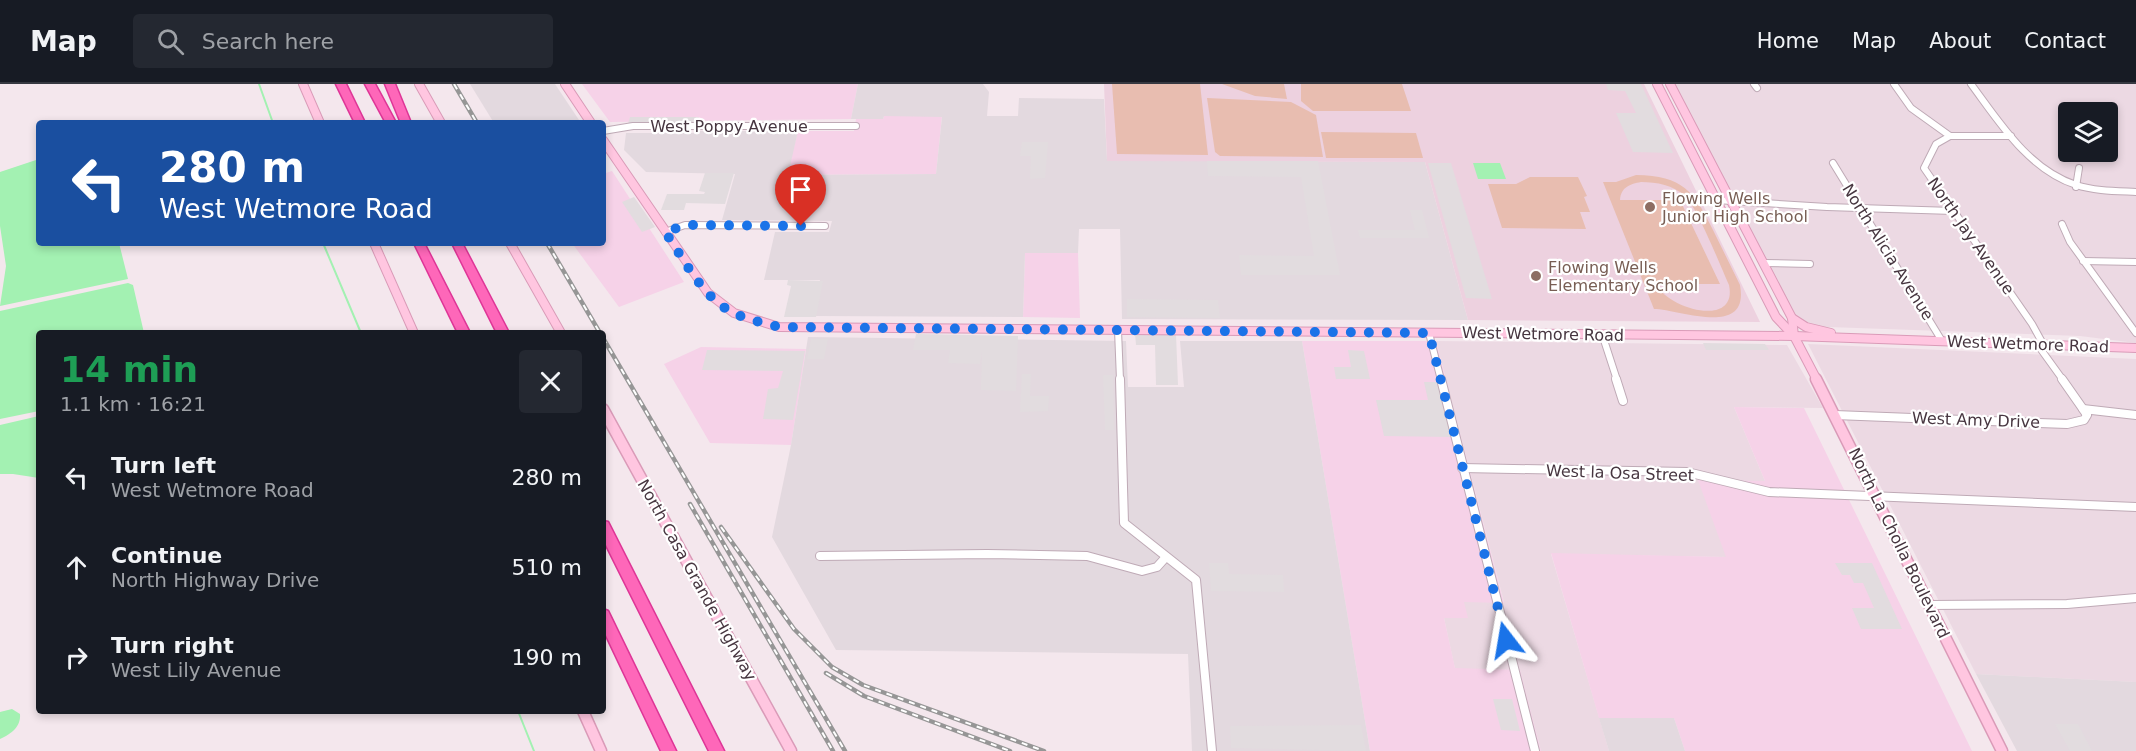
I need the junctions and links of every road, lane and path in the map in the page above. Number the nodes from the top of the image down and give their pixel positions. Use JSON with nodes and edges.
{"nodes":[{"id":1,"x":303,"y":84,"type":"edge"},
{"id":2,"x":335,"y":84,"type":"edge"},
{"id":3,"x":341,"y":84,"type":"edge"},
{"id":4,"x":369,"y":84,"type":"edge"},
{"id":5,"x":390,"y":84,"type":"edge"},
{"id":6,"x":419,"y":84,"type":"edge"},
{"id":7,"x":565,"y":84,"type":"edge"},
{"id":8,"x":1657,"y":84,"type":"edge"},
{"id":9,"x":1670,"y":84,"type":"edge"},
{"id":10,"x":1894,"y":84,"type":"edge"},
{"id":11,"x":1971,"y":84,"type":"edge"},
{"id":12,"x":355,"y":113,"type":"junction"},
{"id":13,"x":319,"y":120,"type":"edge"},
{"id":14,"x":358,"y":120,"type":"edge"},
{"id":15,"x":389,"y":120,"type":"edge"},
{"id":16,"x":405,"y":120,"type":"edge"},
{"id":17,"x":439,"y":120,"type":"edge"},
{"id":18,"x":589,"y":120,"type":"edge"},
{"id":19,"x":856,"y":126,"type":"dead end"},
{"id":20,"x":606,"y":130,"type":"edge"},
{"id":21,"x":1950,"y":136,"type":"junction"},
{"id":22,"x":2011,"y":136,"type":"junction"},
{"id":23,"x":606,"y":144,"type":"edge"},
{"id":24,"x":1833,"y":163,"type":"dead end"},
{"id":25,"x":2079,"y":168,"type":"dead end"},
{"id":26,"x":2076,"y":186,"type":"junction"},
{"id":27,"x":2136,"y":192,"type":"edge"},
{"id":28,"x":1716,"y":200,"type":"junction"},
{"id":29,"x":1730,"y":200,"type":"junction"},
{"id":30,"x":1861,"y":209,"type":"junction"},
{"id":31,"x":1953,"y":211,"type":"junction"},
{"id":32,"x":2062,"y":224,"type":"dead end"},
{"id":33,"x":825,"y":226,"type":"dead end"},
{"id":34,"x":665,"y":232,"type":"junction"},
{"id":35,"x":375,"y":246,"type":"edge"},
{"id":36,"x":420,"y":246,"type":"edge"},
{"id":37,"x":459,"y":246,"type":"edge"},
{"id":38,"x":512,"y":246,"type":"edge"},
{"id":39,"x":2083,"y":261,"type":"junction"},
{"id":40,"x":2136,"y":262,"type":"edge"},
{"id":41,"x":1763,"y":263,"type":"junction"},
{"id":42,"x":1810,"y":264,"type":"dead end"},
{"id":43,"x":1792,"y":318,"type":"junction"},
{"id":44,"x":413,"y":330,"type":"edge"},
{"id":45,"x":462,"y":330,"type":"edge"},
{"id":46,"x":501,"y":330,"type":"edge"},
{"id":47,"x":559,"y":330,"type":"edge"},
{"id":48,"x":1118,"y":330,"type":"junction"},
{"id":49,"x":1429,"y":333,"type":"junction"},
{"id":50,"x":2136,"y":333,"type":"edge"},
{"id":51,"x":1602,"y":334,"type":"junction"},
{"id":52,"x":1794,"y":336,"type":"junction"},
{"id":53,"x":1848,"y":337,"type":"junction"},
{"id":54,"x":1942,"y":341,"type":"junction"},
{"id":55,"x":2040,"y":344,"type":"junction"},
{"id":56,"x":2136,"y":348,"type":"edge"},
{"id":57,"x":1623,"y":401,"type":"dead end"},
{"id":58,"x":2083,"y":409,"type":"junction"},
{"id":59,"x":606,"y":414,"type":"edge"},
{"id":60,"x":1835,"y":415,"type":"junction"},
{"id":61,"x":2136,"y":415,"type":"edge"},
{"id":62,"x":1462,"y":468,"type":"junction"},
{"id":63,"x":1878,"y":498,"type":"junction"},
{"id":64,"x":2136,"y":507,"type":"edge"},
{"id":65,"x":606,"y":532,"type":"edge"},
{"id":66,"x":820,"y":556,"type":"dead end"},
{"id":67,"x":1166,"y":557,"type":"junction"},
{"id":68,"x":2136,"y":598,"type":"edge"},
{"id":69,"x":1929,"y":605,"type":"junction"},
{"id":70,"x":606,"y":621,"type":"edge"},
{"id":71,"x":584,"y":714,"type":"edge"},
{"id":72,"x":601,"y":751,"type":"edge"},
{"id":73,"x":669,"y":751,"type":"edge"},
{"id":74,"x":717,"y":751,"type":"edge"},
{"id":75,"x":791,"y":751,"type":"edge"},
{"id":76,"x":1212,"y":751,"type":"edge"},
{"id":77,"x":1535,"y":751,"type":"edge"},
{"id":78,"x":2001,"y":751,"type":"edge"}],
"edges":[{"from":1,"to":13,"type":"street"},
{"from":2,"to":12,"type":"highway"},
{"from":3,"to":12,"type":"highway"},
{"from":4,"to":15,"type":"highway"},
{"from":5,"to":16,"type":"highway"},
{"from":6,"to":17,"type":"street"},
{"from":7,"to":18,"type":"street"},
{"from":8,"to":28,"type":"street","name":"North La Cholla Boulevard"},
{"from":9,"to":29,"type":"street","name":"North La Cholla Boulevard"},
{"from":10,"to":21,"type":"street"},
{"from":11,"to":22,"type":"street"},
{"from":12,"to":14,"type":"highway"},
{"from":19,"to":20,"type":"street","name":"West Poppy Avenue"},
{"from":21,"to":22,"type":"street"},
{"from":21,"to":31,"type":"street","name":"North Jay Avenue"},
{"from":22,"to":26,"type":"street"},
{"from":23,"to":34,"type":"street","name":"West Wetmore Road"},
{"from":24,"to":30,"type":"street","name":"North Alicia Avenue"},
{"from":25,"to":26,"type":"street"},
{"from":26,"to":27,"type":"street"},
{"from":28,"to":29,"type":"street"},
{"from":28,"to":52,"type":"street","name":"North La Cholla Boulevard"},
{"from":29,"to":30,"type":"street"},
{"from":29,"to":41,"type":"street","name":"North La Cholla Boulevard"},
{"from":30,"to":31,"type":"street"},
{"from":30,"to":54,"type":"street","name":"North Alicia Avenue"},
{"from":31,"to":55,"type":"street","name":"North Jay Avenue"},
{"from":32,"to":39,"type":"street"},
{"from":33,"to":34,"type":"street"},
{"from":34,"to":48,"type":"street","name":"West Wetmore Road"},
{"from":35,"to":44,"type":"street"},
{"from":36,"to":45,"type":"highway"},
{"from":37,"to":46,"type":"highway"},
{"from":38,"to":47,"type":"street"},
{"from":39,"to":40,"type":"street"},
{"from":39,"to":50,"type":"street"},
{"from":41,"to":42,"type":"street"},
{"from":41,"to":43,"type":"street","name":"North La Cholla Boulevard"},
{"from":43,"to":52,"type":"street","name":"North La Cholla Boulevard"},
{"from":43,"to":53,"type":"street"},
{"from":48,"to":49,"type":"street","name":"West Wetmore Road"},
{"from":48,"to":67,"type":"street"},
{"from":49,"to":51,"type":"street","name":"West Wetmore Road"},
{"from":49,"to":62,"type":"street"},
{"from":51,"to":52,"type":"street","name":"West Wetmore Road"},
{"from":51,"to":57,"type":"street"},
{"from":52,"to":53,"type":"street","name":"West Wetmore Road"},
{"from":52,"to":60,"type":"street","name":"North La Cholla Boulevard"},
{"from":53,"to":54,"type":"street","name":"West Wetmore Road"},
{"from":54,"to":55,"type":"street","name":"West Wetmore Road"},
{"from":55,"to":56,"type":"street","name":"West Wetmore Road"},
{"from":55,"to":58,"type":"street","name":"North Jay Avenue"},
{"from":58,"to":60,"type":"street","name":"West Amy Drive"},
{"from":58,"to":61,"type":"street"},
{"from":59,"to":75,"type":"street","name":"North Casa Grande Highway"},
{"from":60,"to":63,"type":"street","name":"North La Cholla Boulevard"},
{"from":62,"to":63,"type":"street","name":"West la Osa Street"},
{"from":62,"to":77,"type":"street"},
{"from":63,"to":64,"type":"street","name":"West la Osa Street"},
{"from":63,"to":69,"type":"street","name":"North La Cholla Boulevard"},
{"from":65,"to":74,"type":"highway"},
{"from":66,"to":67,"type":"street"},
{"from":67,"to":76,"type":"street"},
{"from":68,"to":69,"type":"street"},
{"from":69,"to":78,"type":"street","name":"North La Cholla Boulevard"},
{"from":70,"to":73,"type":"highway"},
{"from":71,"to":72,"type":"street"}]}
